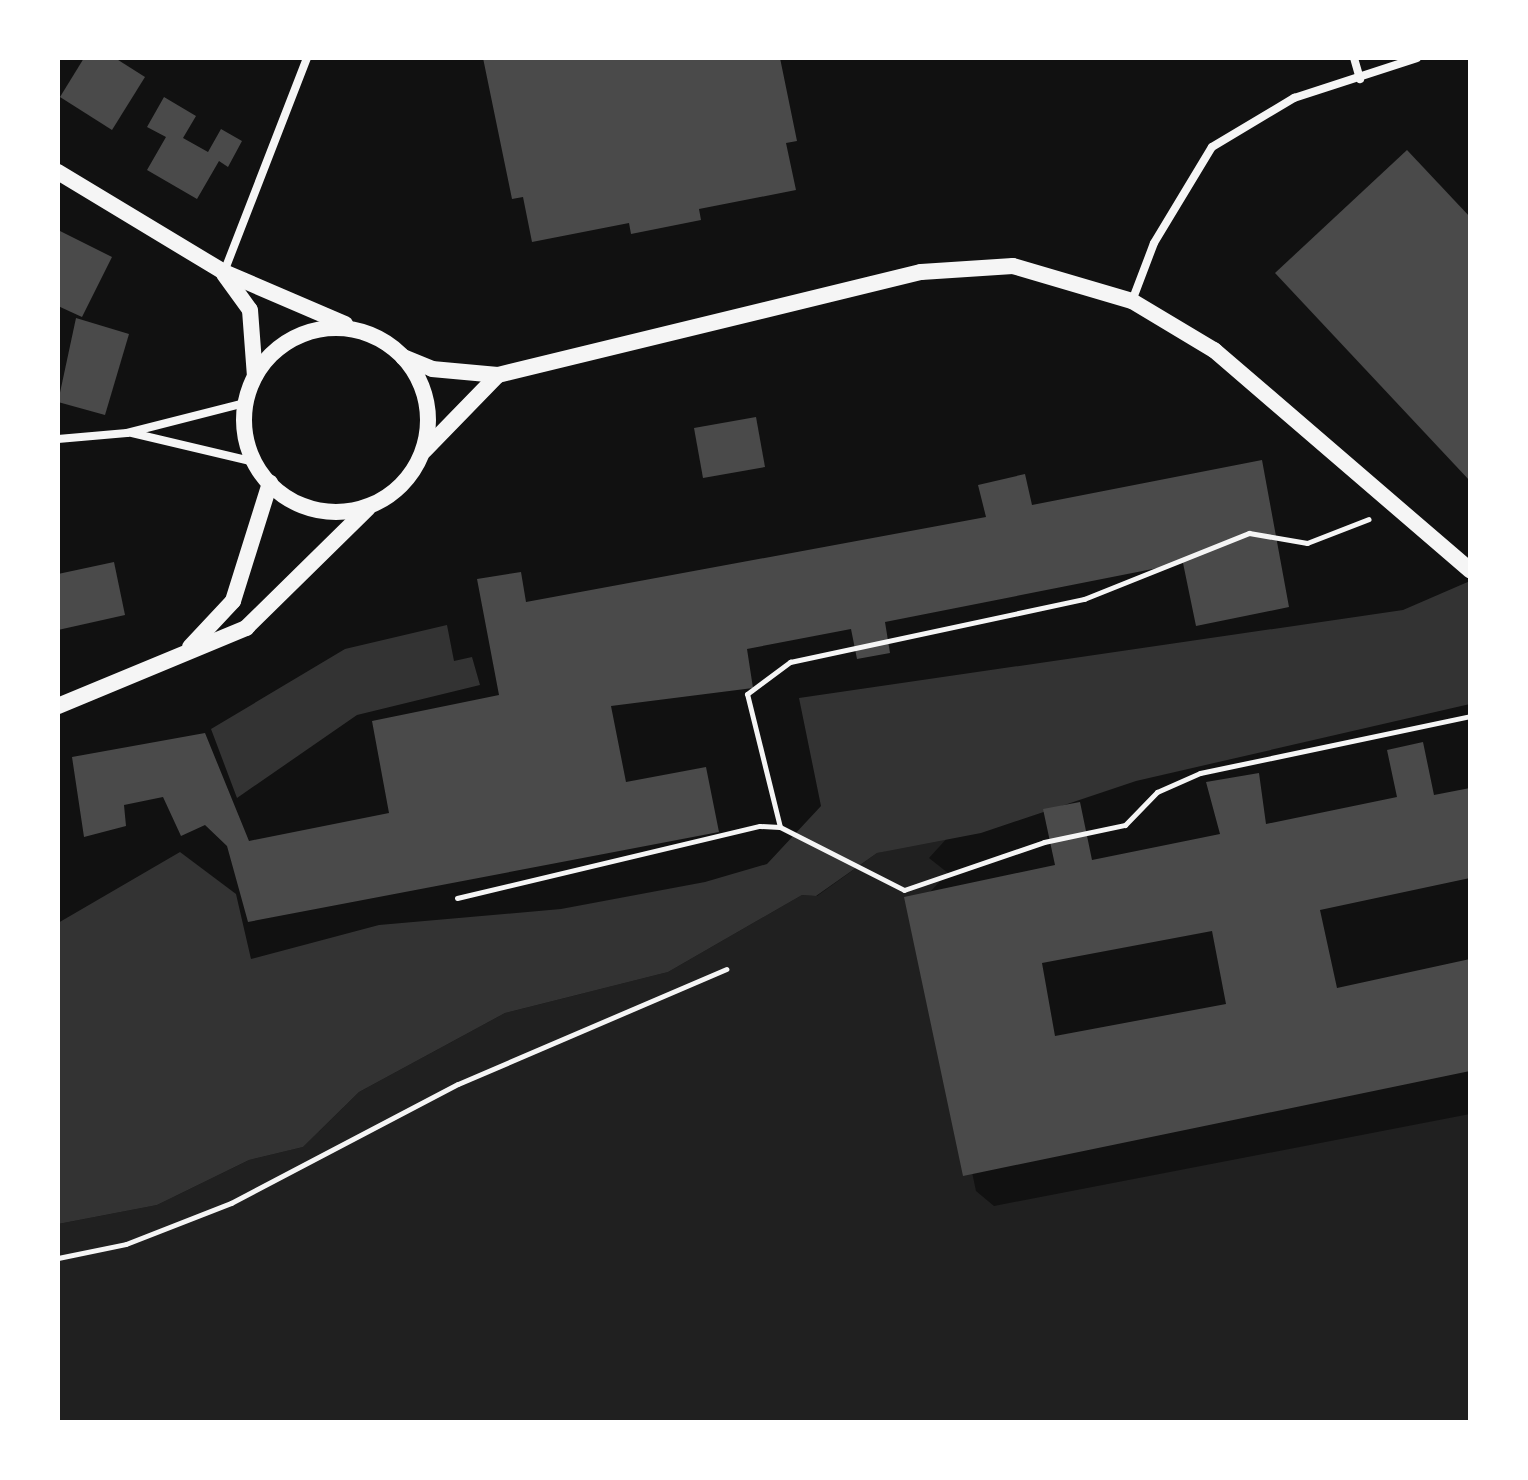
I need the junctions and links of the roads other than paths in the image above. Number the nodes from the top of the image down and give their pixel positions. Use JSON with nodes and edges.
{"nodes":[{"id":1,"x":307,"y":58,"type":"edge"},
{"id":2,"x":1354,"y":58,"type":"edge"},
{"id":3,"x":1417,"y":58,"type":"edge"},
{"id":4,"x":1360,"y":79,"type":"junction"},
{"id":5,"x":58,"y":172,"type":"edge"},
{"id":6,"x":224,"y":272,"type":"junction"},
{"id":7,"x":1132,"y":301,"type":"junction"},
{"id":8,"x":362,"y":332,"type":"junction"},
{"id":9,"x":403,"y":357,"type":"junction"},
{"id":10,"x":498,"y":375,"type":"junction"},
{"id":11,"x":255,"y":376,"type":"junction"},
{"id":12,"x":245,"y":403,"type":"junction"},
{"id":13,"x":127,"y":433,"type":"junction"},
{"id":14,"x":58,"y":439,"type":"edge"},
{"id":15,"x":423,"y":452,"type":"junction"},
{"id":16,"x":255,"y":462,"type":"junction"},
{"id":17,"x":270,"y":483,"type":"junction"},
{"id":18,"x":372,"y":505,"type":"junction"},
{"id":19,"x":1470,"y":570,"type":"edge"},
{"id":20,"x":187,"y":651,"type":"junction"},
{"id":21,"x":58,"y":706,"type":"edge"}],
"edges":[{"from":1,"to":6,"type":"street"},
{"from":2,"to":4,"type":"street"},
{"from":3,"to":4,"type":"street"},
{"from":4,"to":7,"type":"street"},
{"from":5,"to":6,"type":"main road"},
{"from":6,"to":8,"type":"main road"},
{"from":6,"to":11,"type":"main road"},
{"from":7,"to":10,"type":"main road"},
{"from":7,"to":19,"type":"main road"},
{"from":8,"to":9,"type":"main road"},
{"from":8,"to":11,"type":"main road"},
{"from":9,"to":10,"type":"main road"},
{"from":9,"to":15,"type":"main road"},
{"from":10,"to":15,"type":"main road"},
{"from":11,"to":12,"type":"main road"},
{"from":12,"to":13,"type":"street"},
{"from":12,"to":16,"type":"main road"},
{"from":13,"to":14,"type":"street"},
{"from":13,"to":16,"type":"street"},
{"from":15,"to":18,"type":"main road"},
{"from":16,"to":17,"type":"main road"},
{"from":17,"to":18,"type":"main road"},
{"from":17,"to":20,"type":"main road"},
{"from":18,"to":20,"type":"main road"},
{"from":20,"to":21,"type":"main road"}]}
